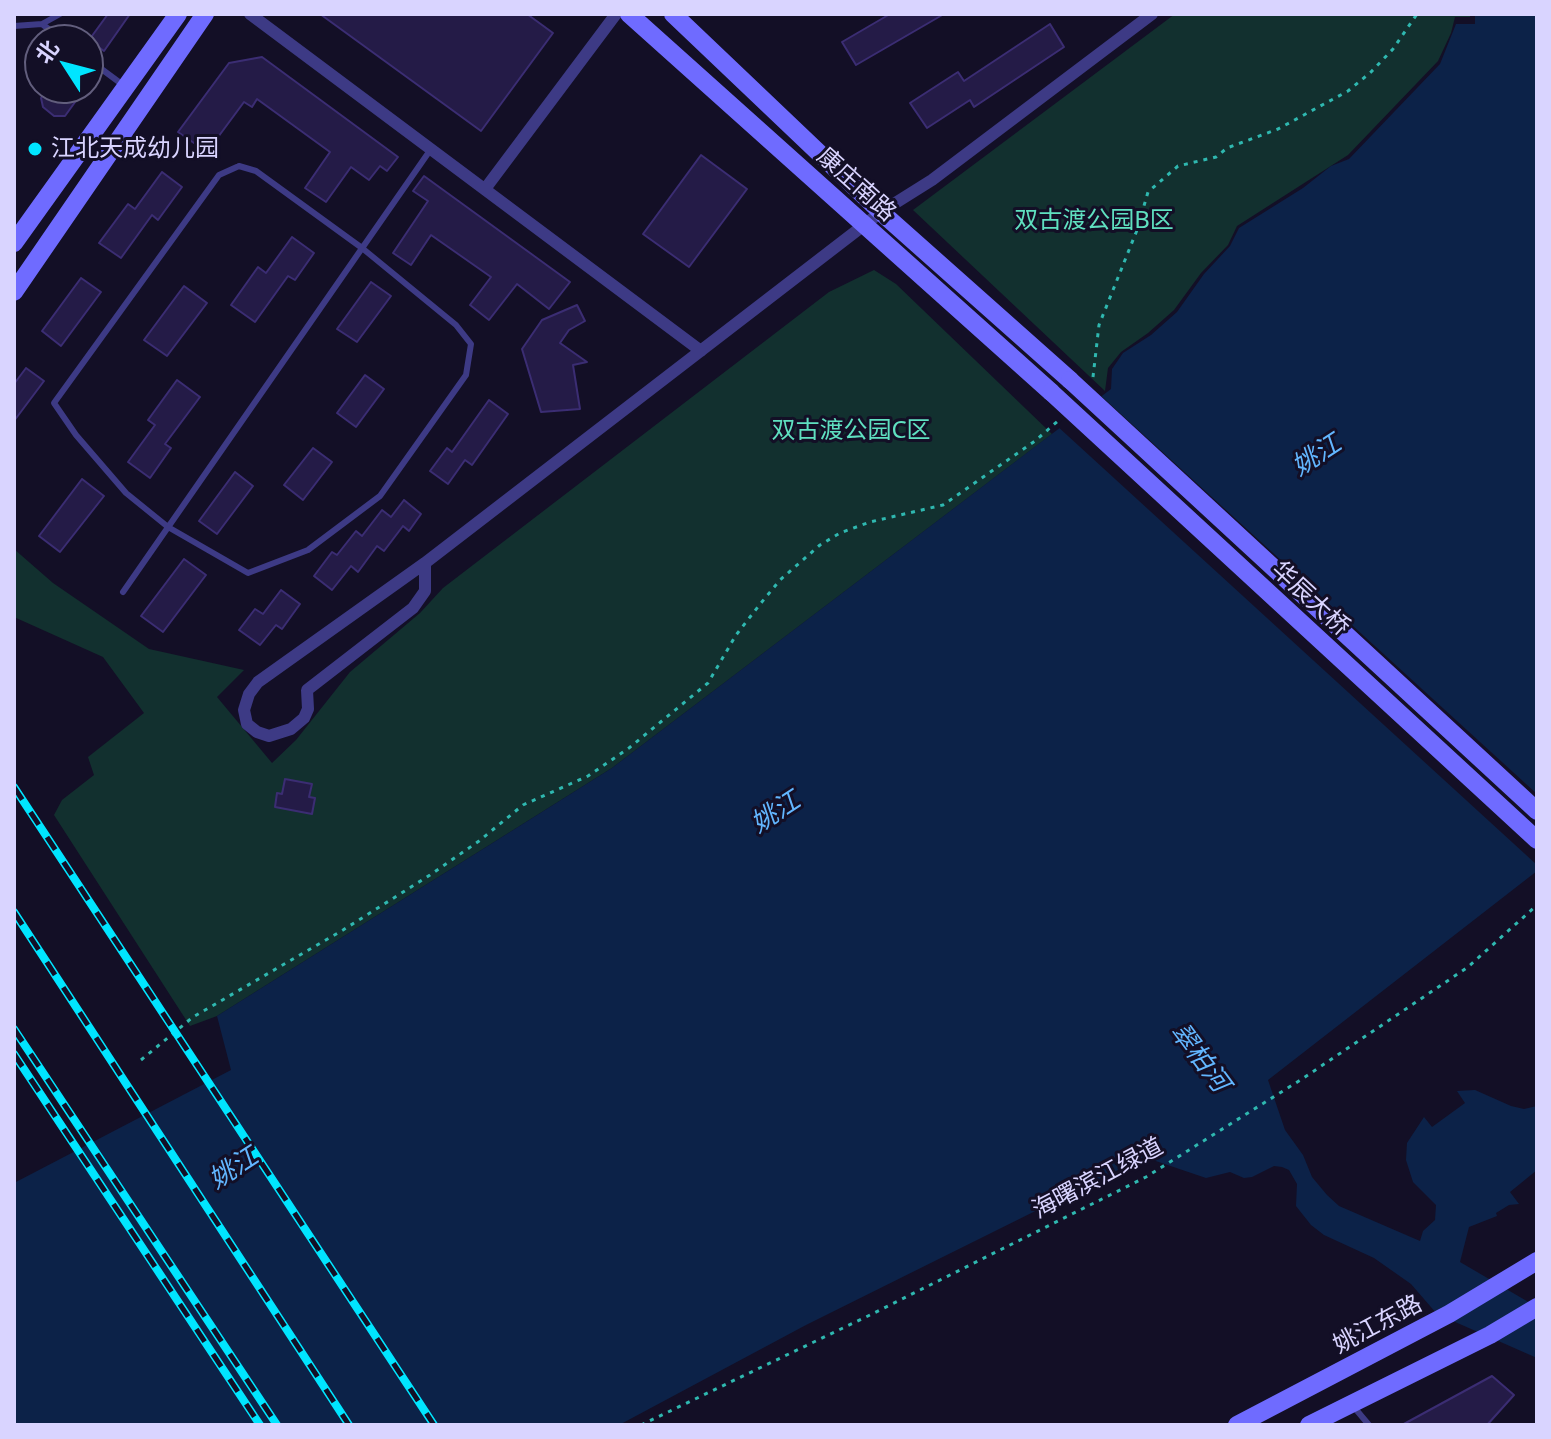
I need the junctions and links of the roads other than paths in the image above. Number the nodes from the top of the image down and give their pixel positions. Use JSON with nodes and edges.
{"nodes":[{"id":1,"x":60,"y":14,"type":"edge"},
{"id":2,"x":178,"y":14,"type":"edge"},
{"id":3,"x":205,"y":14,"type":"edge"},
{"id":4,"x":250,"y":14,"type":"edge"},
{"id":5,"x":616,"y":14,"type":"edge"},
{"id":6,"x":629,"y":14,"type":"edge"},
{"id":7,"x":673,"y":14,"type":"edge"},
{"id":8,"x":1152,"y":14,"type":"edge"},
{"id":9,"x":42,"y":24,"type":"edge"},
{"id":10,"x":104,"y":71,"type":"edge"},
{"id":11,"x":126,"y":87,"type":"junction"},
{"id":12,"x":431,"y":149,"type":"junction"},
{"id":13,"x":485,"y":189,"type":"junction"},
{"id":14,"x":881,"y":212,"type":"junction"},
{"id":15,"x":865,"y":225,"type":"junction"},
{"id":16,"x":14,"y":243,"type":"edge"},
{"id":17,"x":362,"y":248,"type":"junction"},
{"id":18,"x":14,"y":292,"type":"edge"},
{"id":19,"x":701,"y":351,"type":"junction"},
{"id":20,"x":1070,"y":380,"type":"joint"},
{"id":21,"x":1051,"y":392,"type":"joint"},
{"id":22,"x":168,"y":527,"type":"junction"},
{"id":23,"x":425,"y":563,"type":"junction"},
{"id":24,"x":123,"y":592,"type":"dead end"},
{"id":25,"x":1537,"y":811,"type":"edge"},
{"id":26,"x":1537,"y":840,"type":"edge"},
{"id":27,"x":1537,"y":1261,"type":"edge"},
{"id":28,"x":1537,"y":1307,"type":"edge"},
{"id":29,"x":1351,"y":1404,"type":"junction"},
{"id":30,"x":1237,"y":1425,"type":"edge"},
{"id":31,"x":1309,"y":1425,"type":"edge"},
{"id":32,"x":1369,"y":1425,"type":"edge"}],
"edges":[{"from":1,"to":9,"type":"lane"},
{"from":2,"to":11,"type":"main road"},
{"from":3,"to":18,"type":"main road"},
{"from":4,"to":12,"type":"street"},
{"from":5,"to":13,"type":"street"},
{"from":6,"to":15,"type":"main road","name":"康庄南路"},
{"from":7,"to":14,"type":"main road","name":"康庄南路"},
{"from":8,"to":14,"type":"street"},
{"from":10,"to":11,"type":"lane"},
{"from":11,"to":16,"type":"main road"},
{"from":12,"to":13,"type":"street"},
{"from":12,"to":17,"type":"lane"},
{"from":13,"to":19,"type":"street"},
{"from":14,"to":15,"type":"street"},
{"from":14,"to":20,"type":"main road","name":"康庄南路"},
{"from":15,"to":19,"type":"street"},
{"from":15,"to":21,"type":"main road","name":"康庄南路"},
{"from":17,"to":22,"type":"lane"},
{"from":17,"to":22,"type":"lane"},
{"from":17,"to":22,"type":"lane"},
{"from":19,"to":23,"type":"street"},
{"from":20,"to":25,"type":"main road","name":"华辰大桥","bridge":true},
{"from":21,"to":26,"type":"main road","name":"华辰大桥","bridge":true},
{"from":22,"to":24,"type":"lane"},
{"from":23,"to":23,"type":"street"},
{"from":27,"to":30,"type":"main road","name":"姚江东路"},
{"from":28,"to":29,"type":"main road"},
{"from":29,"to":31,"type":"main road"},
{"from":29,"to":32,"type":"lane"}]}
